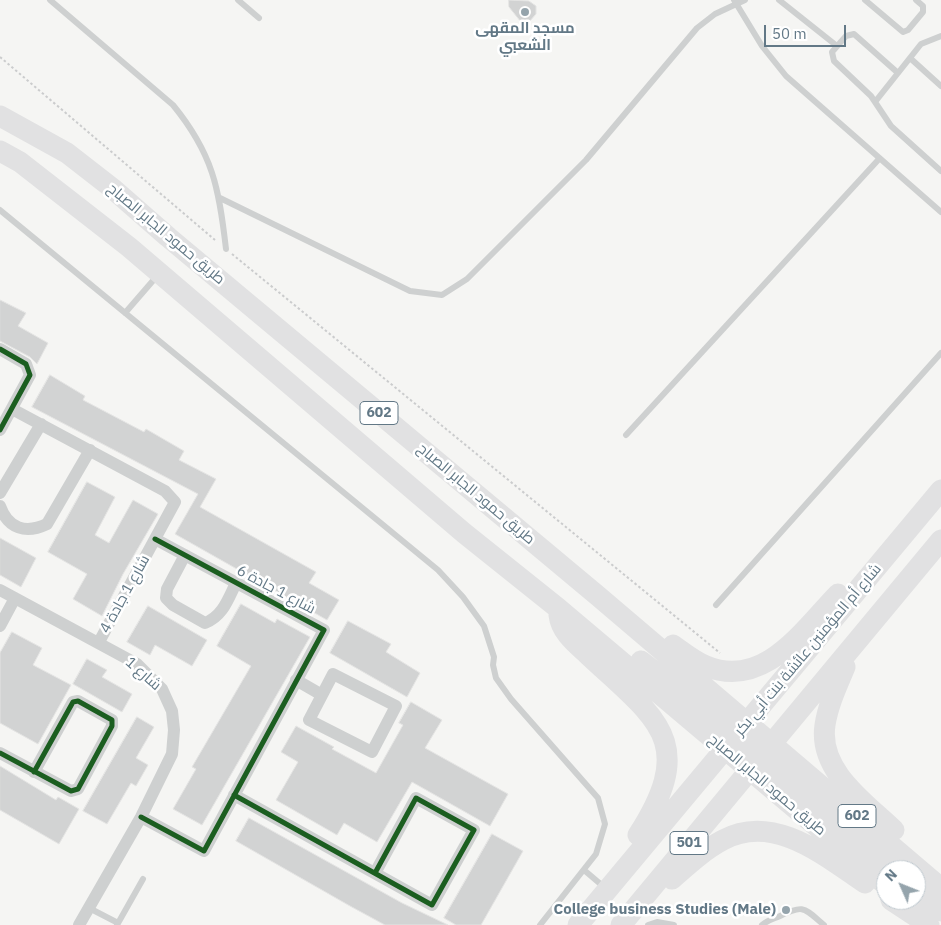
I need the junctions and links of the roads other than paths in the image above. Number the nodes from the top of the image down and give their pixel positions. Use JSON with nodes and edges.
{"nodes":[{"id":1,"x":50,"y":0,"type":"edge"},
{"id":2,"x":238,"y":0,"type":"edge"},
{"id":3,"x":745,"y":0,"type":"edge"},
{"id":4,"x":779,"y":0,"type":"edge"},
{"id":5,"x":865,"y":0,"type":"edge"},
{"id":6,"x":916,"y":0,"type":"edge"},
{"id":7,"x":735,"y":2,"type":"edge"},
{"id":8,"x":259,"y":18,"type":"dead end"},
{"id":9,"x":941,"y":36,"type":"edge"},
{"id":10,"x":837,"y":46,"type":"junction"},
{"id":11,"x":910,"y":58,"type":"junction"},
{"id":12,"x":898,"y":73,"type":"junction"},
{"id":13,"x":941,"y":86,"type":"edge"},
{"id":14,"x":875,"y":102,"type":"junction"},
{"id":15,"x":0,"y":116,"type":"edge"},
{"id":16,"x":0,"y":151,"type":"edge"},
{"id":17,"x":879,"y":159,"type":"junction"},
{"id":18,"x":941,"y":171,"type":"edge"},
{"id":19,"x":220,"y":198,"type":"junction"},
{"id":20,"x":0,"y":210,"type":"edge"},
{"id":21,"x":941,"y":212,"type":"edge"},
{"id":22,"x":226,"y":249,"type":"road end"},
{"id":23,"x":159,"y":273,"type":"junction"},
{"id":24,"x":125,"y":313,"type":"junction"},
{"id":25,"x":0,"y":349,"type":"edge"},
{"id":26,"x":941,"y":353,"type":"edge"},
{"id":27,"x":12,"y":409,"type":"junction"},
{"id":28,"x":41,"y":424,"type":"junction"},
{"id":29,"x":0,"y":430,"type":"edge"},
{"id":30,"x":626,"y":435,"type":"dead end"},
{"id":31,"x":90,"y":450,"type":"junction"},
{"id":32,"x":941,"y":490,"type":"edge"},
{"id":33,"x":0,"y":494,"type":"edge"},
{"id":34,"x":0,"y":506,"type":"edge"},
{"id":35,"x":918,"y":518,"type":"junction"},
{"id":36,"x":155,"y":539,"type":"junction"},
{"id":37,"x":941,"y":540,"type":"edge"},
{"id":38,"x":185,"y":555,"type":"junction"},
{"id":39,"x":236,"y":583,"type":"junction"},
{"id":40,"x":0,"y":590,"type":"edge"},
{"id":41,"x":598,"y":596,"type":"junction"},
{"id":42,"x":15,"y":598,"type":"junction"},
{"id":43,"x":716,"y":605,"type":"dead end"},
{"id":44,"x":559,"y":609,"type":"junction"},
{"id":45,"x":0,"y":626,"type":"edge"},
{"id":46,"x":99,"y":642,"type":"junction"},
{"id":47,"x":854,"y":646,"type":"junction"},
{"id":48,"x":296,"y":680,"type":"junction"},
{"id":49,"x":322,"y":695,"type":"junction"},
{"id":50,"x":736,"y":736,"type":"junction"},
{"id":51,"x":0,"y":753,"type":"edge"},
{"id":52,"x":761,"y":757,"type":"junction"},
{"id":53,"x":34,"y":772,"type":"junction"},
{"id":54,"x":234,"y":795,"type":"junction"},
{"id":55,"x":140,"y":817,"type":"junction"},
{"id":56,"x":880,"y":860,"type":"edge"},
{"id":57,"x":584,"y":870,"type":"junction"},
{"id":58,"x":374,"y":873,"type":"junction"},
{"id":59,"x":876,"y":875,"type":"edge"},
{"id":60,"x":143,"y":879,"type":"dead end"},
{"id":61,"x":941,"y":884,"type":"edge"},
{"id":62,"x":941,"y":888,"type":"edge"},
{"id":63,"x":607,"y":889,"type":"junction"},
{"id":64,"x":876,"y":890,"type":"edge"},
{"id":65,"x":926,"y":898,"type":"edge"},
{"id":66,"x":89,"y":908,"type":"junction"},
{"id":67,"x":906,"y":910,"type":"edge"},
{"id":68,"x":916,"y":910,"type":"edge"},
{"id":69,"x":941,"y":910,"type":"edge"},
{"id":70,"x":779,"y":916,"type":"junction"},
{"id":71,"x":625,"y":920,"type":"edge"},
{"id":72,"x":118,"y":924,"type":"edge"},
{"id":73,"x":79,"y":925,"type":"edge"},
{"id":74,"x":540,"y":925,"type":"edge"},
{"id":75,"x":578,"y":925,"type":"edge"},
{"id":76,"x":648,"y":925,"type":"edge"},
{"id":77,"x":674,"y":925,"type":"edge"},
{"id":78,"x":762,"y":925,"type":"edge"},
{"id":79,"x":774,"y":925,"type":"edge"},
{"id":80,"x":824,"y":925,"type":"edge"},
{"id":81,"x":929,"y":925,"type":"edge"},
{"id":82,"x":933,"y":925,"type":"edge"}],
"edges":[{"from":1,"to":19,"type":"lane"},
{"from":2,"to":8,"type":"lane"},
{"from":3,"to":7,"type":"lane"},
{"from":4,"to":10,"type":"lane"},
{"from":5,"to":6,"type":"lane"},
{"from":7,"to":17,"type":"lane"},
{"from":7,"to":19,"type":"lane"},
{"from":9,"to":11,"type":"lane"},
{"from":10,"to":12,"type":"lane"},
{"from":10,"to":14,"type":"lane"},
{"from":11,"to":12,"type":"lane"},
{"from":11,"to":13,"type":"lane"},
{"from":12,"to":14,"type":"lane"},
{"from":14,"to":18,"type":"lane"},
{"from":15,"to":41,"type":"main road","name":"طريق حمود الجابر الصباح","number":"602"},
{"from":16,"to":23,"type":"main road","number":"602"},
{"from":17,"to":21,"type":"lane"},
{"from":17,"to":30,"type":"lane"},
{"from":19,"to":22,"type":"lane"},
{"from":20,"to":24,"type":"lane"},
{"from":23,"to":24,"type":"lane"},
{"from":23,"to":44,"type":"main road","number":"602"},
{"from":24,"to":57,"type":"lane"},
{"from":25,"to":27,"type":"street"},
{"from":26,"to":43,"type":"lane"},
{"from":27,"to":28,"type":"street","name":"شارع 1 جادة 4"},
{"from":27,"to":29,"type":"street"},
{"from":28,"to":31,"type":"street","name":"شارع 1 جادة 4"},
{"from":28,"to":33,"type":"street"},
{"from":31,"to":34,"type":"street"},
{"from":31,"to":36,"type":"street","name":"شارع 1 جادة 4"},
{"from":32,"to":35,"type":"main road","name":"شارع أم المؤمنين عائشة بنت أبي بكر"},
{"from":35,"to":41,"type":"main road"},
{"from":35,"to":50,"type":"main road","name":"شارع أم المؤمنين عائشة بنت أبي بكر"},
{"from":36,"to":38,"type":"street","name":"شارع 1 جادة 6"},
{"from":36,"to":46,"type":"street","name":"شارع 1 جادة 4"},
{"from":37,"to":47,"type":"main road"},
{"from":38,"to":39,"type":"street","name":"شارع 1 جادة 6"},
{"from":38,"to":39,"type":"street","name":"شارع 1 جادة 6"},
{"from":39,"to":48,"type":"street","name":"شارع 1 جادة 6"},
{"from":40,"to":42,"type":"street","name":"شارع 1"},
{"from":41,"to":50,"type":"main road","name":"طريق حمود الجابر الصباح","number":"602"},
{"from":42,"to":45,"type":"street"},
{"from":42,"to":46,"type":"street","name":"شارع 1"},
{"from":44,"to":50,"type":"main road"},
{"from":44,"to":63,"type":"main road"},
{"from":46,"to":55,"type":"street","name":"شارع 1"},
{"from":47,"to":52,"type":"main road"},
{"from":47,"to":61,"type":"main road"},
{"from":48,"to":49,"type":"street"},
{"from":48,"to":54,"type":"street","name":"شارع 1 جادة 6"},
{"from":49,"to":49,"type":"street"},
{"from":50,"to":52,"type":"main road","name":"طريق حمود الجابر الصباح","number":"602"},
{"from":50,"to":52,"type":"main road"},
{"from":50,"to":63,"type":"main road","name":"شارع أم المؤمنين عائشة بنت أبي بكر","number":"501"},
{"from":51,"to":53,"type":"street"},
{"from":52,"to":56,"type":"main road"},
{"from":52,"to":59,"type":"main road","name":"طريق حمود الجابر الصباح","number":"602"},
{"from":52,"to":62,"type":"main road","name":"طريق حمود الجابر الصباح","number":"602"},
{"from":52,"to":71,"type":"main road","number":"501"},
{"from":53,"to":53,"type":"street"},
{"from":54,"to":55,"type":"street","name":"شارع 1 جادة 6"},
{"from":54,"to":58,"type":"street"},
{"from":55,"to":66,"type":"street","name":"شارع 1"},
{"from":57,"to":63,"type":"lane"},
{"from":57,"to":74,"type":"lane"},
{"from":58,"to":58,"type":"street"},
{"from":60,"to":72,"type":"lane"},
{"from":63,"to":75,"type":"main road","name":"شارع أم المؤمنين عائشة بنت أبي بكر","number":"501"},
{"from":64,"to":71,"type":"main road"},
{"from":65,"to":69,"type":"main road"},
{"from":66,"to":72,"type":"lane"},
{"from":66,"to":73,"type":"street","name":"شارع 1"},
{"from":67,"to":81,"type":"main road"},
{"from":68,"to":82,"type":"main road"},
{"from":70,"to":78,"type":"lane"},
{"from":70,"to":79,"type":"lane"},
{"from":70,"to":80,"type":"lane"},
{"from":76,"to":77,"type":"lane"}]}
